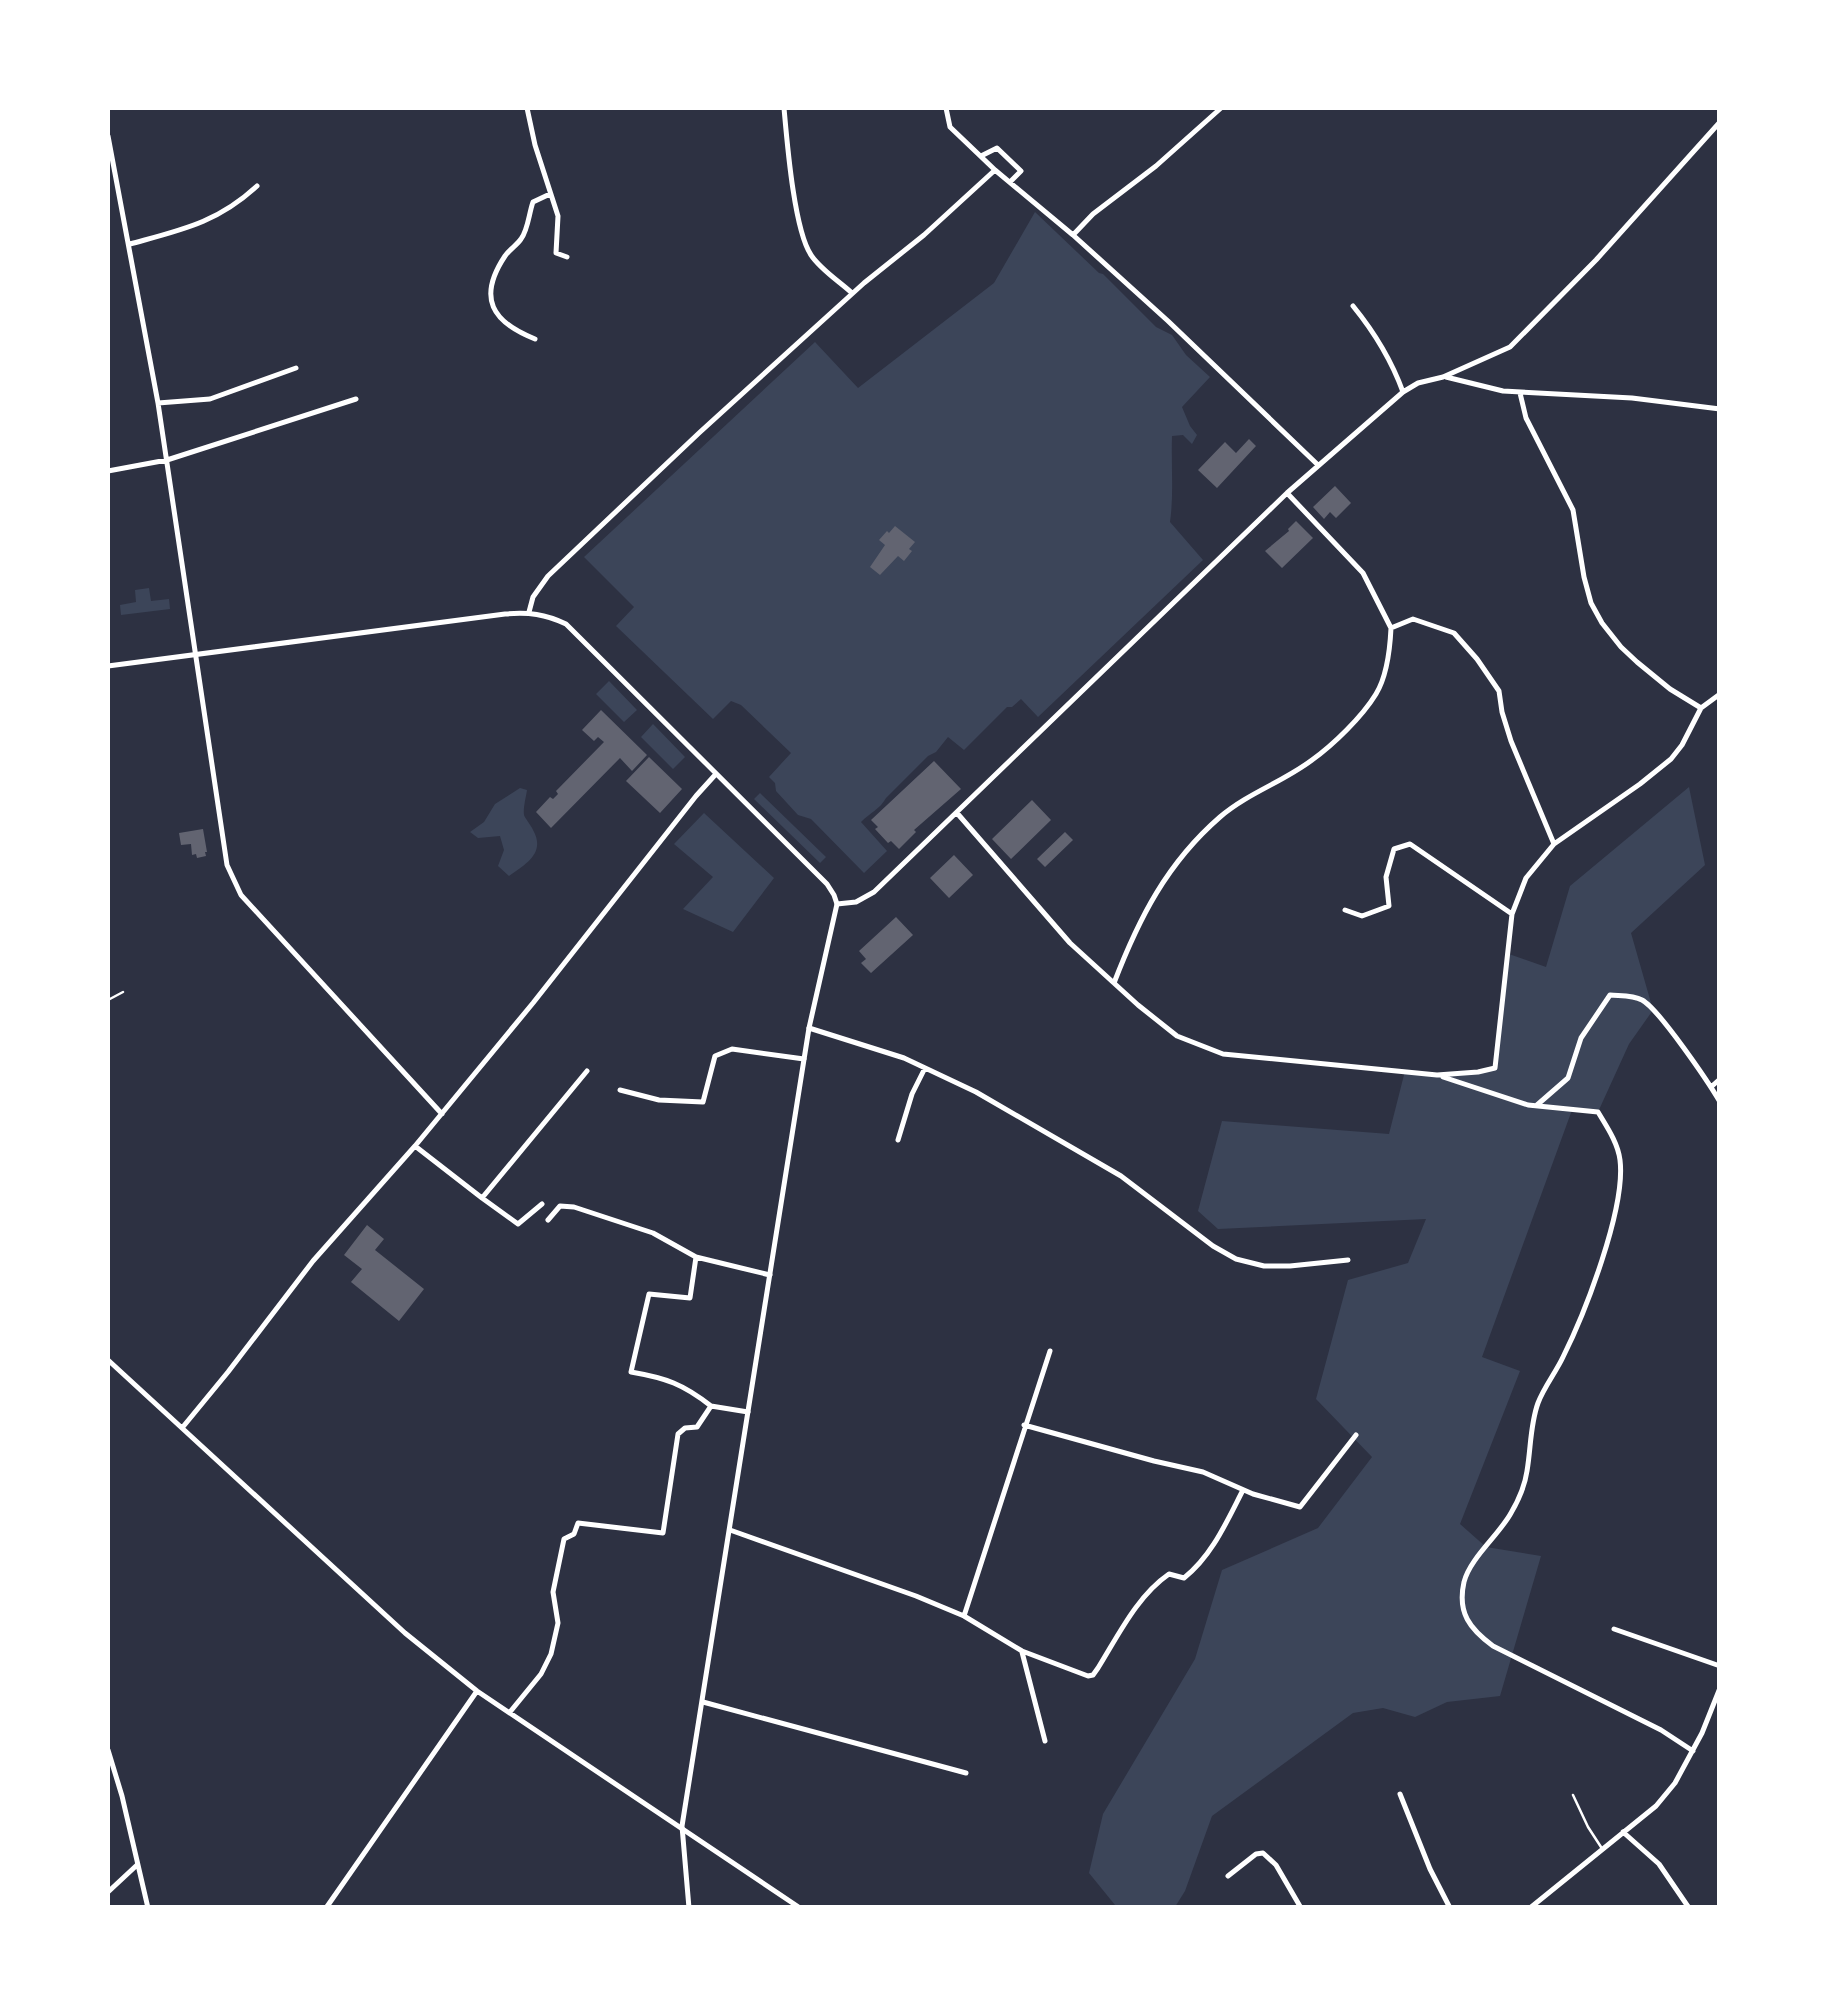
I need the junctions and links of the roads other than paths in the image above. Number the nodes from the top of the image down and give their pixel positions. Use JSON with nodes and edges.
{"nodes":[{"id":1,"x":527,"y":108,"type":"edge"},
{"id":2,"x":784,"y":108,"type":"edge"},
{"id":3,"x":946,"y":108,"type":"edge"},
{"id":4,"x":1221,"y":108,"type":"edge"},
{"id":5,"x":1720,"y":122,"type":"edge"},
{"id":6,"x":108,"y":136,"type":"edge"},
{"id":7,"x":980,"y":157,"type":"junction"},
{"id":8,"x":995,"y":170,"type":"junction"},
{"id":9,"x":1010,"y":182,"type":"junction"},
{"id":10,"x":257,"y":186,"type":"dead end"},
{"id":11,"x":550,"y":194,"type":"junction"},
{"id":12,"x":1073,"y":234,"type":"junction"},
{"id":13,"x":129,"y":245,"type":"junction"},
{"id":14,"x":567,"y":257,"type":"dead end"},
{"id":15,"x":853,"y":294,"type":"junction"},
{"id":16,"x":1354,"y":306,"type":"dead end"},
{"id":17,"x":536,"y":339,"type":"dead end"},
{"id":18,"x":296,"y":368,"type":"dead end"},
{"id":19,"x":1443,"y":377,"type":"junction"},
{"id":20,"x":1402,"y":392,"type":"junction"},
{"id":21,"x":1520,"y":393,"type":"junction"},
{"id":22,"x":356,"y":399,"type":"dead end"},
{"id":23,"x":158,"y":404,"type":"junction"},
{"id":24,"x":1720,"y":409,"type":"edge"},
{"id":25,"x":167,"y":460,"type":"junction"},
{"id":26,"x":1318,"y":465,"type":"junction"},
{"id":27,"x":108,"y":471,"type":"edge"},
{"id":28,"x":1287,"y":493,"type":"junction"},
{"id":29,"x":528,"y":612,"type":"junction"},
{"id":30,"x":1391,"y":628,"type":"junction"},
{"id":31,"x":194,"y":653,"type":"junction"},
{"id":32,"x":108,"y":666,"type":"edge"},
{"id":33,"x":1720,"y":694,"type":"edge"},
{"id":34,"x":1701,"y":708,"type":"junction"},
{"id":35,"x":716,"y":775,"type":"junction"},
{"id":36,"x":957,"y":812,"type":"junction"},
{"id":37,"x":1554,"y":844,"type":"junction"},
{"id":38,"x":837,"y":904,"type":"junction"},
{"id":39,"x":1345,"y":910,"type":"dead end"},
{"id":40,"x":1512,"y":914,"type":"junction"},
{"id":41,"x":1114,"y":983,"type":"junction"},
{"id":42,"x":123,"y":992,"type":"dead end"},
{"id":43,"x":108,"y":1000,"type":"edge"},
{"id":44,"x":810,"y":1028,"type":"junction"},
{"id":45,"x":804,"y":1059,"type":"junction"},
{"id":46,"x":926,"y":1068,"type":"junction"},
{"id":47,"x":587,"y":1071,"type":"dead end"},
{"id":48,"x":1438,"y":1075,"type":"junction"},
{"id":49,"x":1720,"y":1079,"type":"edge"},
{"id":50,"x":1711,"y":1087,"type":"junction"},
{"id":51,"x":620,"y":1090,"type":"dead end"},
{"id":52,"x":1720,"y":1102,"type":"edge"},
{"id":53,"x":1536,"y":1106,"type":"junction"},
{"id":54,"x":442,"y":1114,"type":"junction"},
{"id":55,"x":898,"y":1140,"type":"dead end"},
{"id":56,"x":415,"y":1146,"type":"junction"},
{"id":57,"x":482,"y":1198,"type":"junction"},
{"id":58,"x":542,"y":1204,"type":"dead end"},
{"id":59,"x":548,"y":1220,"type":"dead end"},
{"id":60,"x":696,"y":1257,"type":"junction"},
{"id":61,"x":1348,"y":1260,"type":"dead end"},
{"id":62,"x":770,"y":1275,"type":"junction"},
{"id":63,"x":1050,"y":1350,"type":"dead end"},
{"id":64,"x":108,"y":1360,"type":"edge"},
{"id":65,"x":711,"y":1406,"type":"junction"},
{"id":66,"x":748,"y":1412,"type":"junction"},
{"id":67,"x":1024,"y":1425,"type":"junction"},
{"id":68,"x":182,"y":1428,"type":"junction"},
{"id":69,"x":1356,"y":1435,"type":"dead end"},
{"id":70,"x":1243,"y":1490,"type":"junction"},
{"id":71,"x":730,"y":1530,"type":"junction"},
{"id":72,"x":964,"y":1616,"type":"junction"},
{"id":73,"x":1614,"y":1629,"type":"dead end"},
{"id":74,"x":1022,"y":1651,"type":"junction"},
{"id":75,"x":1720,"y":1666,"type":"edge"},
{"id":76,"x":1720,"y":1688,"type":"edge"},
{"id":77,"x":477,"y":1691,"type":"junction"},
{"id":78,"x":702,"y":1702,"type":"junction"},
{"id":79,"x":510,"y":1712,"type":"junction"},
{"id":80,"x":1045,"y":1741,"type":"dead end"},
{"id":81,"x":108,"y":1750,"type":"edge"},
{"id":82,"x":1693,"y":1751,"type":"junction"},
{"id":83,"x":966,"y":1774,"type":"dead end"},
{"id":84,"x":1400,"y":1794,"type":"dead end"},
{"id":85,"x":1574,"y":1795,"type":"dead end"},
{"id":86,"x":682,"y":1826,"type":"junction"},
{"id":87,"x":1624,"y":1832,"type":"junction"},
{"id":88,"x":1602,"y":1848,"type":"junction"},
{"id":89,"x":137,"y":1865,"type":"junction"},
{"id":90,"x":1228,"y":1876,"type":"dead end"},
{"id":91,"x":108,"y":1892,"type":"edge"},
{"id":92,"x":148,"y":1908,"type":"edge"},
{"id":93,"x":326,"y":1908,"type":"edge"},
{"id":94,"x":690,"y":1908,"type":"edge"},
{"id":95,"x":800,"y":1908,"type":"edge"},
{"id":96,"x":1301,"y":1908,"type":"edge"},
{"id":97,"x":1450,"y":1908,"type":"edge"},
{"id":98,"x":1530,"y":1908,"type":"edge"},
{"id":99,"x":1689,"y":1908,"type":"edge"}],
"edges":[{"from":1,"to":11,"type":"street"},
{"from":2,"to":15,"type":"street"},
{"from":3,"to":7,"type":"street"},
{"from":4,"to":12,"type":"street"},
{"from":5,"to":19,"type":"street"},
{"from":6,"to":13,"type":"street"},
{"from":7,"to":8,"type":"street"},
{"from":7,"to":9,"type":"street"},
{"from":8,"to":9,"type":"street"},
{"from":8,"to":15,"type":"street"},
{"from":9,"to":12,"type":"street"},
{"from":10,"to":13,"type":"street"},
{"from":11,"to":14,"type":"street"},
{"from":11,"to":17,"type":"street"},
{"from":12,"to":26,"type":"street"},
{"from":13,"to":23,"type":"street"},
{"from":15,"to":29,"type":"street"},
{"from":16,"to":20,"type":"street"},
{"from":18,"to":23,"type":"street"},
{"from":19,"to":20,"type":"street"},
{"from":19,"to":21,"type":"street"},
{"from":20,"to":26,"type":"street"},
{"from":21,"to":24,"type":"street"},
{"from":21,"to":34,"type":"street"},
{"from":22,"to":25,"type":"street"},
{"from":23,"to":25,"type":"street"},
{"from":25,"to":27,"type":"street"},
{"from":25,"to":31,"type":"street"},
{"from":26,"to":28,"type":"street"},
{"from":28,"to":30,"type":"street"},
{"from":28,"to":36,"type":"street"},
{"from":29,"to":31,"type":"street"},
{"from":29,"to":35,"type":"street"},
{"from":30,"to":37,"type":"street"},
{"from":30,"to":41,"type":"street"},
{"from":31,"to":32,"type":"street"},
{"from":31,"to":54,"type":"street"},
{"from":33,"to":34,"type":"street"},
{"from":34,"to":37,"type":"street"},
{"from":35,"to":38,"type":"street"},
{"from":35,"to":54,"type":"street"},
{"from":36,"to":38,"type":"street"},
{"from":36,"to":41,"type":"street"},
{"from":37,"to":40,"type":"street"},
{"from":38,"to":44,"type":"street"},
{"from":39,"to":40,"type":"street"},
{"from":40,"to":48,"type":"street"},
{"from":41,"to":48,"type":"street"},
{"from":42,"to":43,"type":"lane"},
{"from":44,"to":45,"type":"street"},
{"from":44,"to":46,"type":"street"},
{"from":45,"to":51,"type":"street"},
{"from":45,"to":62,"type":"street"},
{"from":46,"to":55,"type":"street"},
{"from":46,"to":61,"type":"street"},
{"from":47,"to":57,"type":"street"},
{"from":48,"to":53,"type":"street"},
{"from":49,"to":50,"type":"street"},
{"from":50,"to":52,"type":"street"},
{"from":50,"to":53,"type":"street"},
{"from":53,"to":82,"type":"street"},
{"from":54,"to":56,"type":"street"},
{"from":56,"to":57,"type":"street"},
{"from":56,"to":68,"type":"street"},
{"from":57,"to":58,"type":"street"},
{"from":59,"to":60,"type":"street"},
{"from":60,"to":62,"type":"street"},
{"from":60,"to":65,"type":"street"},
{"from":62,"to":66,"type":"street"},
{"from":63,"to":67,"type":"street"},
{"from":64,"to":68,"type":"street"},
{"from":65,"to":66,"type":"street"},
{"from":65,"to":79,"type":"street"},
{"from":66,"to":71,"type":"street"},
{"from":67,"to":70,"type":"street"},
{"from":67,"to":72,"type":"street"},
{"from":68,"to":77,"type":"street"},
{"from":69,"to":70,"type":"street"},
{"from":70,"to":74,"type":"street"},
{"from":71,"to":72,"type":"street"},
{"from":71,"to":78,"type":"street"},
{"from":72,"to":74,"type":"street"},
{"from":73,"to":75,"type":"street"},
{"from":74,"to":80,"type":"street"},
{"from":76,"to":82,"type":"street"},
{"from":77,"to":79,"type":"street"},
{"from":77,"to":93,"type":"street"},
{"from":78,"to":83,"type":"street"},
{"from":78,"to":86,"type":"street"},
{"from":79,"to":86,"type":"street"},
{"from":81,"to":89,"type":"street"},
{"from":82,"to":87,"type":"street"},
{"from":84,"to":97,"type":"street"},
{"from":85,"to":88,"type":"lane"},
{"from":86,"to":94,"type":"street"},
{"from":86,"to":95,"type":"street"},
{"from":87,"to":88,"type":"street"},
{"from":87,"to":99,"type":"street"},
{"from":88,"to":98,"type":"street"},
{"from":89,"to":91,"type":"street"},
{"from":89,"to":92,"type":"street"},
{"from":90,"to":96,"type":"street"}]}
